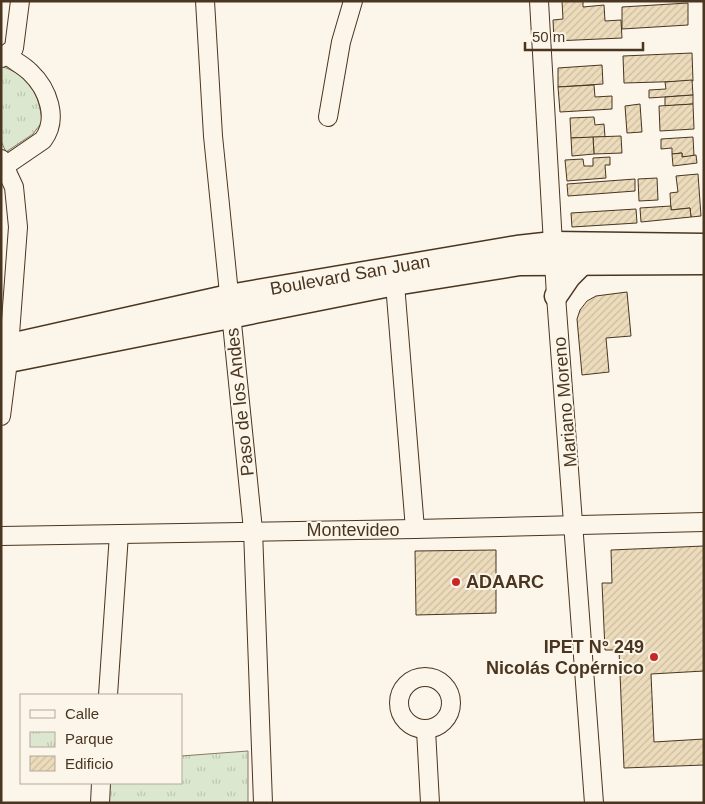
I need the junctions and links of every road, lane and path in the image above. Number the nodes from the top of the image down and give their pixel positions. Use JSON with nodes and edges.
{"nodes":[{"id":1,"x":20,"y":1,"type":"edge"},
{"id":2,"x":205,"y":1,"type":"edge"},
{"id":3,"x":353,"y":1,"type":"edge"},
{"id":4,"x":539,"y":1,"type":"edge"},
{"id":5,"x":4,"y":56,"type":"edge"},
{"id":6,"x":328,"y":117,"type":"dead end"},
{"id":7,"x":3,"y":162,"type":"edge"},
{"id":8,"x":704,"y":245,"type":"edge"},
{"id":9,"x":553,"y":253,"type":"junction"},
{"id":10,"x":584,"y":262,"type":"junction"},
{"id":11,"x":704,"y":262,"type":"edge"},
{"id":12,"x":395,"y":284,"type":"junction"},
{"id":13,"x":556,"y":296,"type":"junction"},
{"id":14,"x":231,"y":306,"type":"junction"},
{"id":15,"x":5,"y":354,"type":"edge"},
{"id":16,"x":1,"y":416,"type":"edge"},
{"id":17,"x":704,"y":522,"type":"edge"},
{"id":18,"x":575,"y":526,"type":"junction"},
{"id":19,"x":415,"y":529,"type":"junction"},
{"id":20,"x":253,"y":530,"type":"junction"},
{"id":21,"x":119,"y":534,"type":"junction"},
{"id":22,"x":1,"y":536,"type":"edge"},
{"id":23,"x":108,"y":694,"type":"edge"},
{"id":24,"x":426,"y":730,"type":"dead end"},
{"id":25,"x":101,"y":784,"type":"edge"},
{"id":26,"x":100,"y":803,"type":"edge"},
{"id":27,"x":263,"y":803,"type":"edge"},
{"id":28,"x":430,"y":803,"type":"edge"},
{"id":29,"x":594,"y":803,"type":"edge"}],
"edges":[{"from":1,"to":5,"type":"street"},
{"from":2,"to":14,"type":"street","name":"Paso de los Andes"},
{"from":3,"to":6,"type":"street"},
{"from":4,"to":9,"type":"street","name":"Mariano Moreno"},
{"from":5,"to":7,"type":"street"},
{"from":7,"to":15,"type":"street"},
{"from":8,"to":9,"type":"main road","name":"Boulevard San Juan"},
{"from":9,"to":10,"type":"main road","name":"Boulevard San Juan"},
{"from":9,"to":12,"type":"main road","name":"Boulevard San Juan"},
{"from":9,"to":13,"type":"street","name":"Mariano Moreno"},
{"from":9,"to":14,"type":"main road","name":"Boulevard San Juan"},
{"from":10,"to":11,"type":"main road","name":"Boulevard San Juan"},
{"from":10,"to":13,"type":"main road"},
{"from":12,"to":14,"type":"main road","name":"Boulevard San Juan"},
{"from":12,"to":19,"type":"street"},
{"from":13,"to":18,"type":"street","name":"Mariano Moreno"},
{"from":14,"to":15,"type":"main road","name":"Boulevard San Juan"},
{"from":14,"to":20,"type":"street","name":"Paso de los Andes"},
{"from":15,"to":16,"type":"street"},
{"from":17,"to":18,"type":"street","name":"Montevideo"},
{"from":18,"to":19,"type":"street","name":"Montevideo"},
{"from":18,"to":29,"type":"street","name":"Mariano Moreno"},
{"from":19,"to":20,"type":"street","name":"Montevideo"},
{"from":20,"to":21,"type":"street","name":"Montevideo"},
{"from":20,"to":27,"type":"street","name":"Paso de los Andes"},
{"from":21,"to":22,"type":"street","name":"Montevideo"},
{"from":21,"to":23,"type":"street"},
{"from":24,"to":28,"type":"street"},
{"from":25,"to":26,"type":"street"}]}
